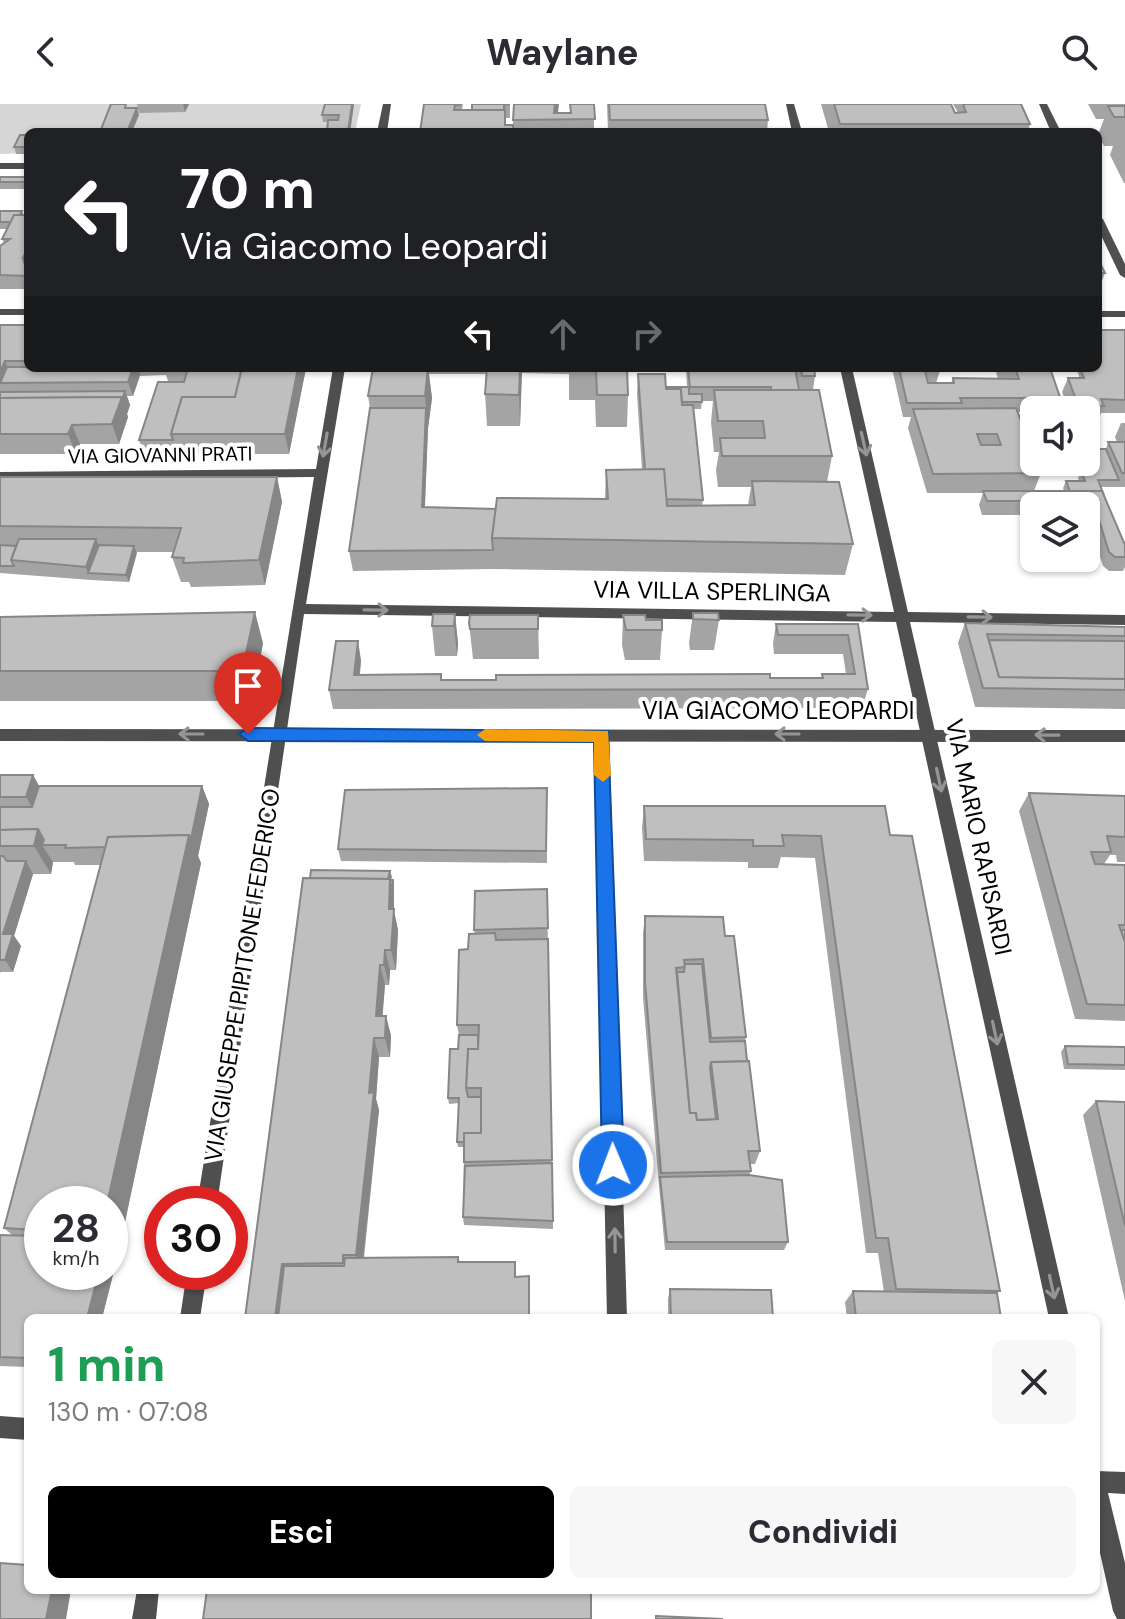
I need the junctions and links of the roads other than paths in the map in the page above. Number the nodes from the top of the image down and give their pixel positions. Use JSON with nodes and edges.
{"nodes":[{"id":1,"x":387,"y":104,"type":"edge"},
{"id":2,"x":790,"y":104,"type":"edge"},
{"id":3,"x":1043,"y":104,"type":"edge"},
{"id":4,"x":383,"y":128,"type":"edge"},
{"id":5,"x":796,"y":128,"type":"edge"},
{"id":6,"x":1054,"y":128,"type":"edge"},
{"id":7,"x":0,"y":166,"type":"edge"},
{"id":8,"x":24,"y":166,"type":"edge"},
{"id":9,"x":1102,"y":227,"type":"edge"},
{"id":10,"x":1125,"y":275,"type":"edge"},
{"id":11,"x":0,"y":312,"type":"edge"},
{"id":12,"x":24,"y":312,"type":"edge"},
{"id":13,"x":1102,"y":314,"type":"edge"},
{"id":14,"x":1125,"y":314,"type":"edge"},
{"id":15,"x":338,"y":372,"type":"edge"},
{"id":16,"x":847,"y":372,"type":"edge"},
{"id":17,"x":320,"y":473,"type":"junction"},
{"id":18,"x":0,"y":476,"type":"edge"},
{"id":19,"x":298,"y":609,"type":"junction"},
{"id":20,"x":902,"y":615,"type":"junction"},
{"id":21,"x":1125,"y":620,"type":"edge"},
{"id":22,"x":929,"y":733,"type":"junction"},
{"id":23,"x":279,"y":734,"type":"junction"},
{"id":24,"x":0,"y":735,"type":"edge"},
{"id":25,"x":602,"y":736,"type":"junction"},
{"id":26,"x":1125,"y":736,"type":"edge"},
{"id":27,"x":210,"y":1186,"type":"edge"},
{"id":28,"x":194,"y":1290,"type":"edge"},
{"id":29,"x":191,"y":1314,"type":"edge"},
{"id":30,"x":617,"y":1314,"type":"edge"},
{"id":31,"x":1058,"y":1314,"type":"edge"},
{"id":32,"x":0,"y":1427,"type":"edge"},
{"id":33,"x":24,"y":1429,"type":"edge"},
{"id":34,"x":1125,"y":1483,"type":"edge"},
{"id":35,"x":1100,"y":1484,"type":"edge"},
{"id":36,"x":1100,"y":1502,"type":"edge"},
{"id":37,"x":147,"y":1594,"type":"edge"},
{"id":38,"x":1125,"y":1611,"type":"edge"},
{"id":39,"x":144,"y":1619,"type":"edge"}],
"edges":[{"from":1,"to":4,"type":"street"},
{"from":2,"to":5,"type":"street"},
{"from":3,"to":6,"type":"street"},
{"from":7,"to":8,"type":"street"},
{"from":9,"to":10,"type":"street"},
{"from":11,"to":12,"type":"street"},
{"from":13,"to":14,"type":"street"},
{"from":15,"to":17,"type":"street","name":"VIA GIUSEPPE PIPITONE FEDERICO","one_way":true},
{"from":16,"to":20,"type":"street","name":"VIA MARIO RAPISARDI","one_way":true},
{"from":17,"to":18,"type":"street","name":"VIA GIOVANNI PRATI"},
{"from":17,"to":19,"type":"street","name":"VIA GIUSEPPE PIPITONE FEDERICO"},
{"from":19,"to":20,"type":"street","name":"VIA VILLA SPERLINGA","one_way":true},
{"from":19,"to":23,"type":"street","name":"VIA GIUSEPPE PIPITONE FEDERICO"},
{"from":20,"to":21,"type":"street","name":"VIA VILLA SPERLINGA","one_way":true},
{"from":20,"to":22,"type":"street","name":"VIA MARIO RAPISARDI"},
{"from":22,"to":25,"type":"street","name":"VIA GIACOMO LEOPARDI","one_way":true},
{"from":26,"to":22,"type":"street","name":"VIA GIACOMO LEOPARDI","one_way":true},
{"from":22,"to":31,"type":"street","name":"VIA MARIO RAPISARDI","one_way":true},
{"from":23,"to":24,"type":"street","name":"VIA GIACOMO LEOPARDI","one_way":true},
{"from":23,"to":25,"type":"street","name":"VIA GIACOMO LEOPARDI"},
{"from":23,"to":27,"type":"street","name":"VIA GIUSEPPE PIPITONE FEDERICO"},
{"from":30,"to":25,"type":"street","one_way":true},
{"from":28,"to":29,"type":"street"},
{"from":32,"to":33,"type":"street"},
{"from":34,"to":35,"type":"street"},
{"from":36,"to":38,"type":"street"},
{"from":37,"to":39,"type":"street"}]}
